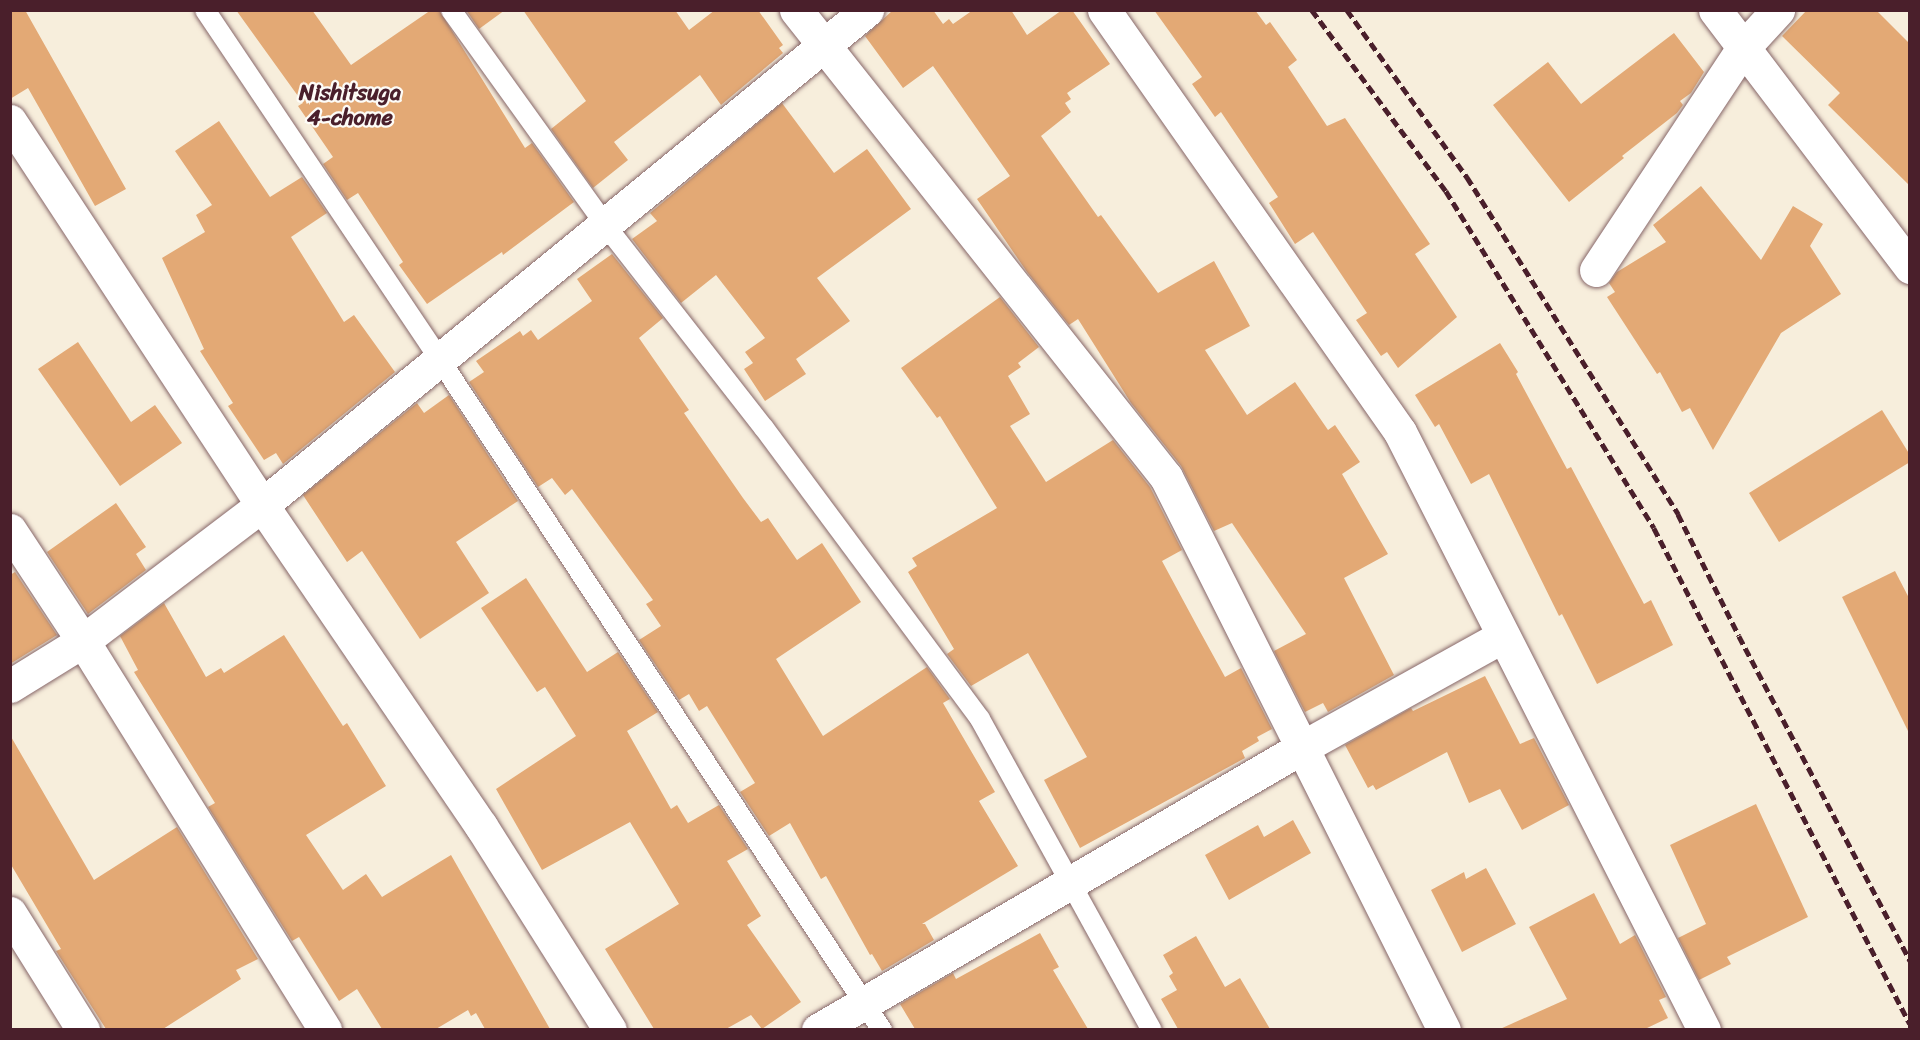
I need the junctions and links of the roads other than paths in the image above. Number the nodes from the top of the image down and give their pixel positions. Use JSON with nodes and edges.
{"nodes":[{"id":1,"x":204,"y":10,"type":"edge"},
{"id":2,"x":451,"y":10,"type":"edge"},
{"id":3,"x":796,"y":10,"type":"edge"},
{"id":4,"x":867,"y":10,"type":"edge"},
{"id":5,"x":1104,"y":10,"type":"edge"},
{"id":6,"x":1715,"y":10,"type":"edge"},
{"id":7,"x":1778,"y":10,"type":"edge"},
{"id":8,"x":824,"y":45,"type":"junction"},
{"id":9,"x":1743,"y":48,"type":"junction"},
{"id":10,"x":10,"y":121,"type":"edge"},
{"id":11,"x":606,"y":226,"type":"junction"},
{"id":12,"x":1910,"y":267,"type":"edge"},
{"id":13,"x":1596,"y":270,"type":"dead end"},
{"id":14,"x":440,"y":360,"type":"junction"},
{"id":15,"x":262,"y":505,"type":"junction"},
{"id":16,"x":10,"y":530,"type":"edge"},
{"id":17,"x":1503,"y":636,"type":"junction"},
{"id":18,"x":83,"y":641,"type":"junction"},
{"id":19,"x":10,"y":686,"type":"edge"},
{"id":20,"x":1301,"y":748,"type":"junction"},
{"id":21,"x":1069,"y":883,"type":"junction"},
{"id":22,"x":10,"y":913,"type":"edge"},
{"id":23,"x":866,"y":1001,"type":"junction"},
{"id":24,"x":83,"y":1029,"type":"edge"},
{"id":25,"x":325,"y":1029,"type":"edge"},
{"id":26,"x":610,"y":1029,"type":"edge"},
{"id":27,"x":818,"y":1029,"type":"edge"},
{"id":28,"x":882,"y":1029,"type":"edge"},
{"id":29,"x":1152,"y":1029,"type":"edge"},
{"id":30,"x":1444,"y":1029,"type":"edge"},
{"id":31,"x":1704,"y":1029,"type":"edge"}],
"edges":[{"from":1,"to":14,"type":"lane"},
{"from":2,"to":11,"type":"lane"},
{"from":3,"to":8,"type":"street"},
{"from":4,"to":8,"type":"street"},
{"from":5,"to":17,"type":"street"},
{"from":6,"to":9,"type":"street"},
{"from":7,"to":9,"type":"street"},
{"from":8,"to":11,"type":"street"},
{"from":8,"to":20,"type":"street"},
{"from":9,"to":12,"type":"street"},
{"from":9,"to":13,"type":"street"},
{"from":10,"to":15,"type":"street"},
{"from":11,"to":14,"type":"street"},
{"from":11,"to":21,"type":"lane"},
{"from":14,"to":15,"type":"street"},
{"from":14,"to":23,"type":"lane"},
{"from":15,"to":18,"type":"street"},
{"from":15,"to":26,"type":"street"},
{"from":16,"to":18,"type":"street"},
{"from":17,"to":20,"type":"street"},
{"from":17,"to":31,"type":"street"},
{"from":18,"to":19,"type":"street"},
{"from":18,"to":25,"type":"street"},
{"from":20,"to":21,"type":"street"},
{"from":20,"to":30,"type":"street"},
{"from":21,"to":23,"type":"street"},
{"from":21,"to":29,"type":"lane"},
{"from":22,"to":24,"type":"street"},
{"from":23,"to":27,"type":"street"},
{"from":23,"to":28,"type":"lane"}]}
